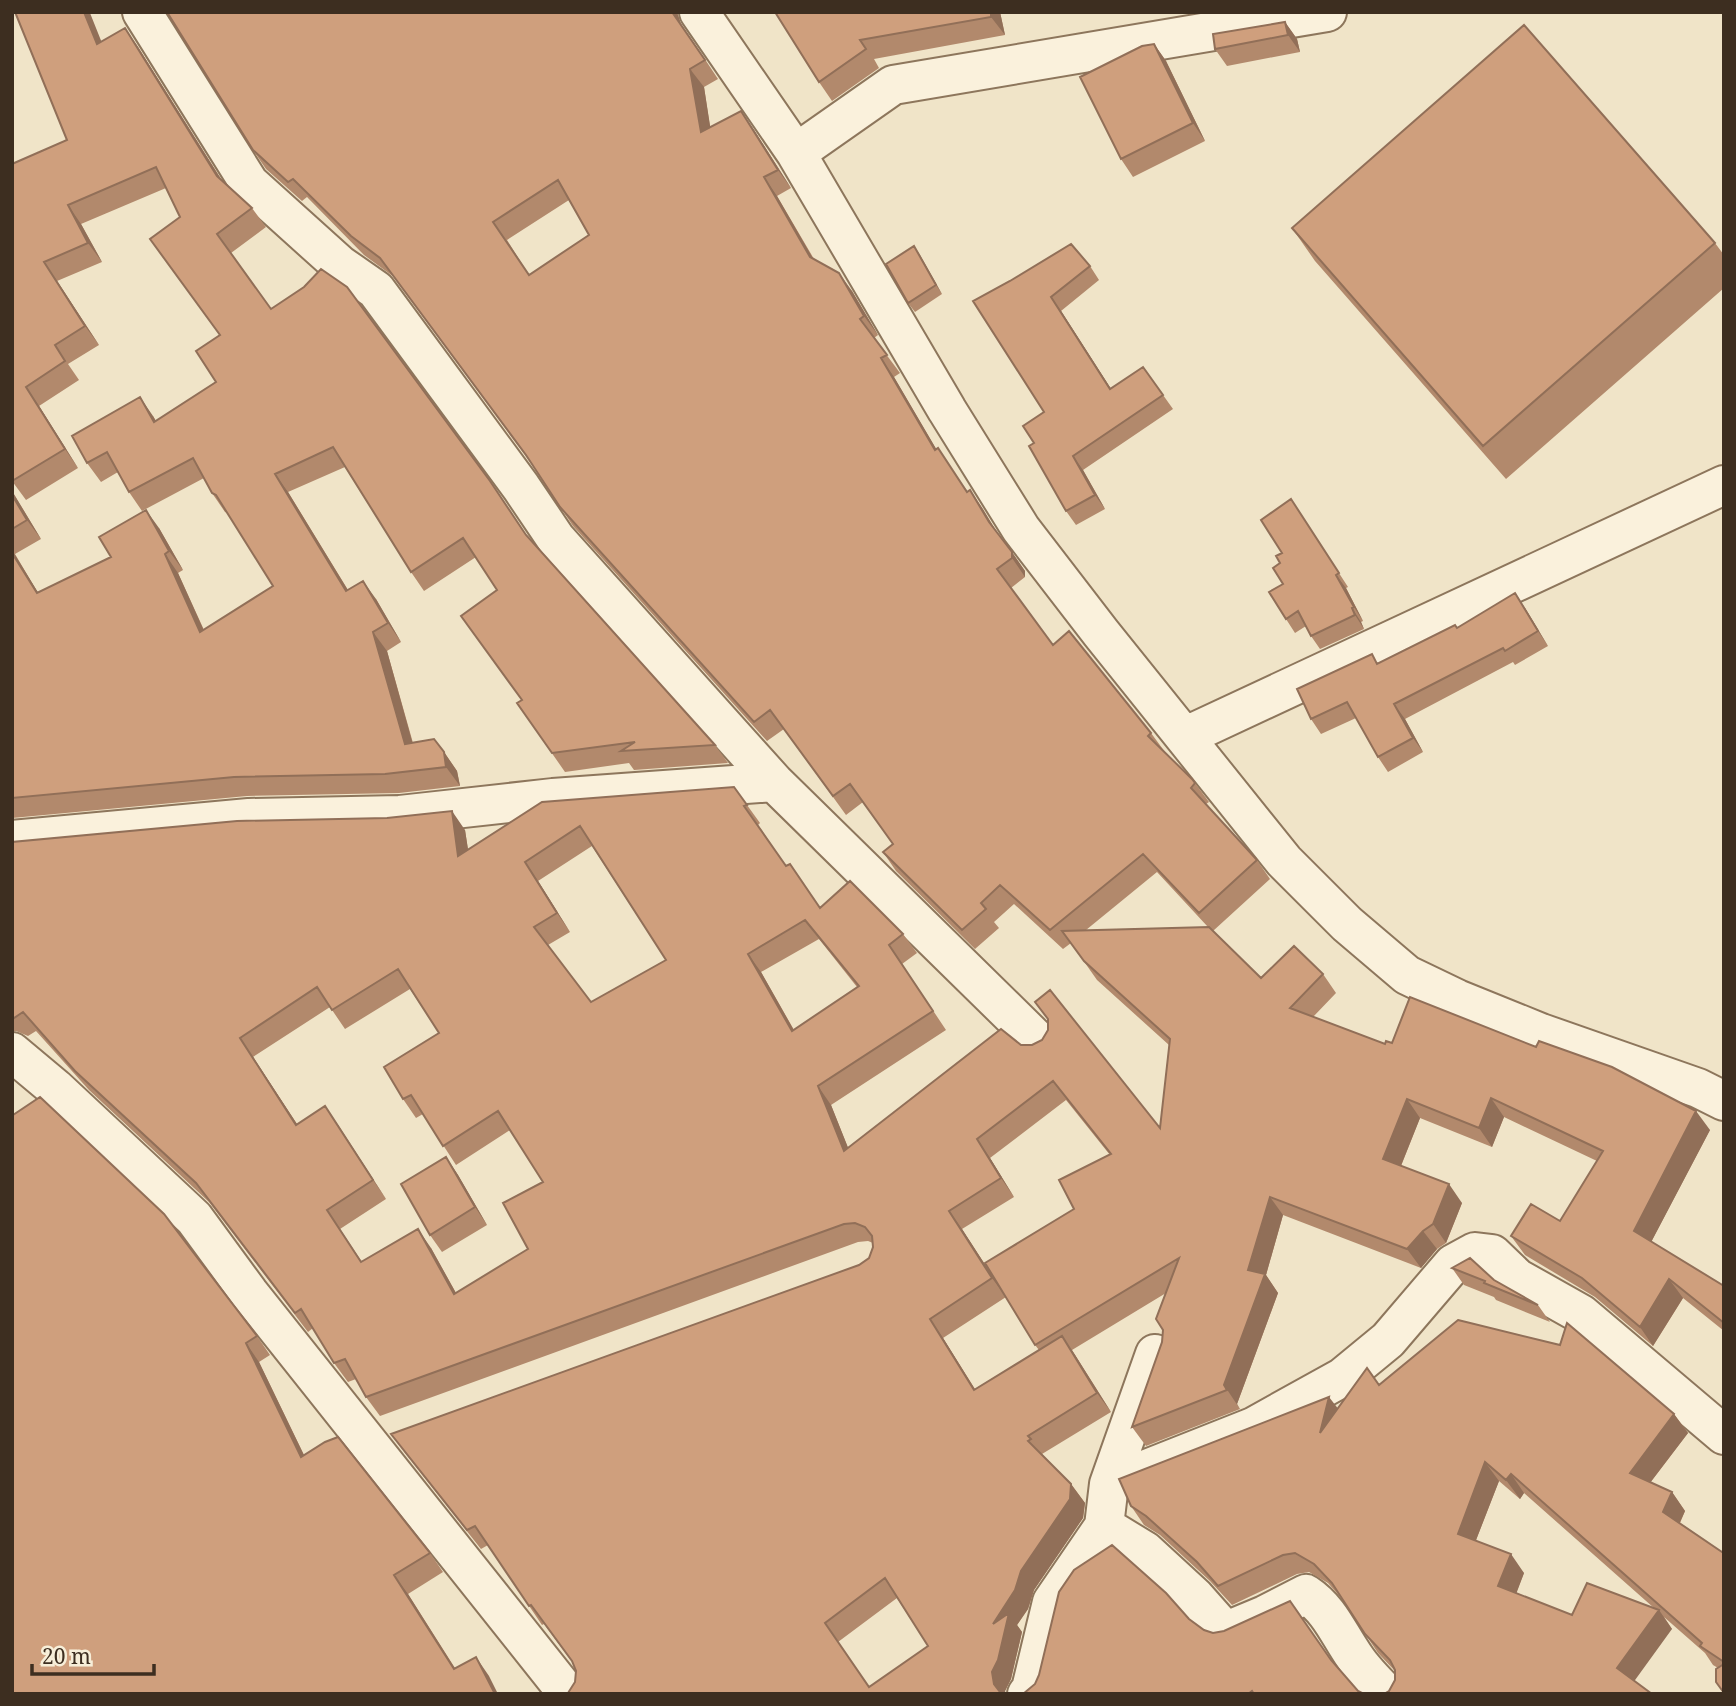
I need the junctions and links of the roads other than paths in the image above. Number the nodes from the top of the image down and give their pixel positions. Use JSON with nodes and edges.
{"nodes":[{"id":1,"x":142,"y":12,"type":"edge"},
{"id":2,"x":699,"y":12,"type":"edge"},
{"id":3,"x":1327,"y":12,"type":"edge"},
{"id":4,"x":796,"y":153,"type":"junction"},
{"id":5,"x":1724,"y":485,"type":"edge"},
{"id":6,"x":1186,"y":736,"type":"junction"},
{"id":7,"x":774,"y":782,"type":"junction"},
{"id":8,"x":12,"y":840,"type":"edge"},
{"id":9,"x":1040,"y":1043,"type":"edge"},
{"id":10,"x":12,"y":1052,"type":"edge"},
{"id":11,"x":1724,"y":1101,"type":"edge"},
{"id":12,"x":1156,"y":1354,"type":"edge"},
{"id":13,"x":408,"y":1429,"type":"edge"},
{"id":14,"x":1724,"y":1435,"type":"edge"},
{"id":15,"x":369,"y":1443,"type":"junction"},
{"id":16,"x":1109,"y":1484,"type":"junction"},
{"id":17,"x":1104,"y":1526,"type":"junction"},
{"id":18,"x":568,"y":1694,"type":"edge"},
{"id":19,"x":1027,"y":1694,"type":"edge"},
{"id":20,"x":1387,"y":1694,"type":"edge"}],
"edges":[{"from":1,"to":7,"type":"street"},
{"from":2,"to":4,"type":"street"},
{"from":3,"to":4,"type":"street"},
{"from":4,"to":6,"type":"street"},
{"from":5,"to":6,"type":"street"},
{"from":6,"to":11,"type":"street"},
{"from":7,"to":8,"type":"street"},
{"from":7,"to":9,"type":"street"},
{"from":10,"to":15,"type":"street"},
{"from":12,"to":16,"type":"street"},
{"from":13,"to":15,"type":"street"},
{"from":14,"to":16,"type":"street"},
{"from":15,"to":18,"type":"street"},
{"from":16,"to":17,"type":"street"},
{"from":17,"to":19,"type":"street"},
{"from":17,"to":20,"type":"street"}]}
